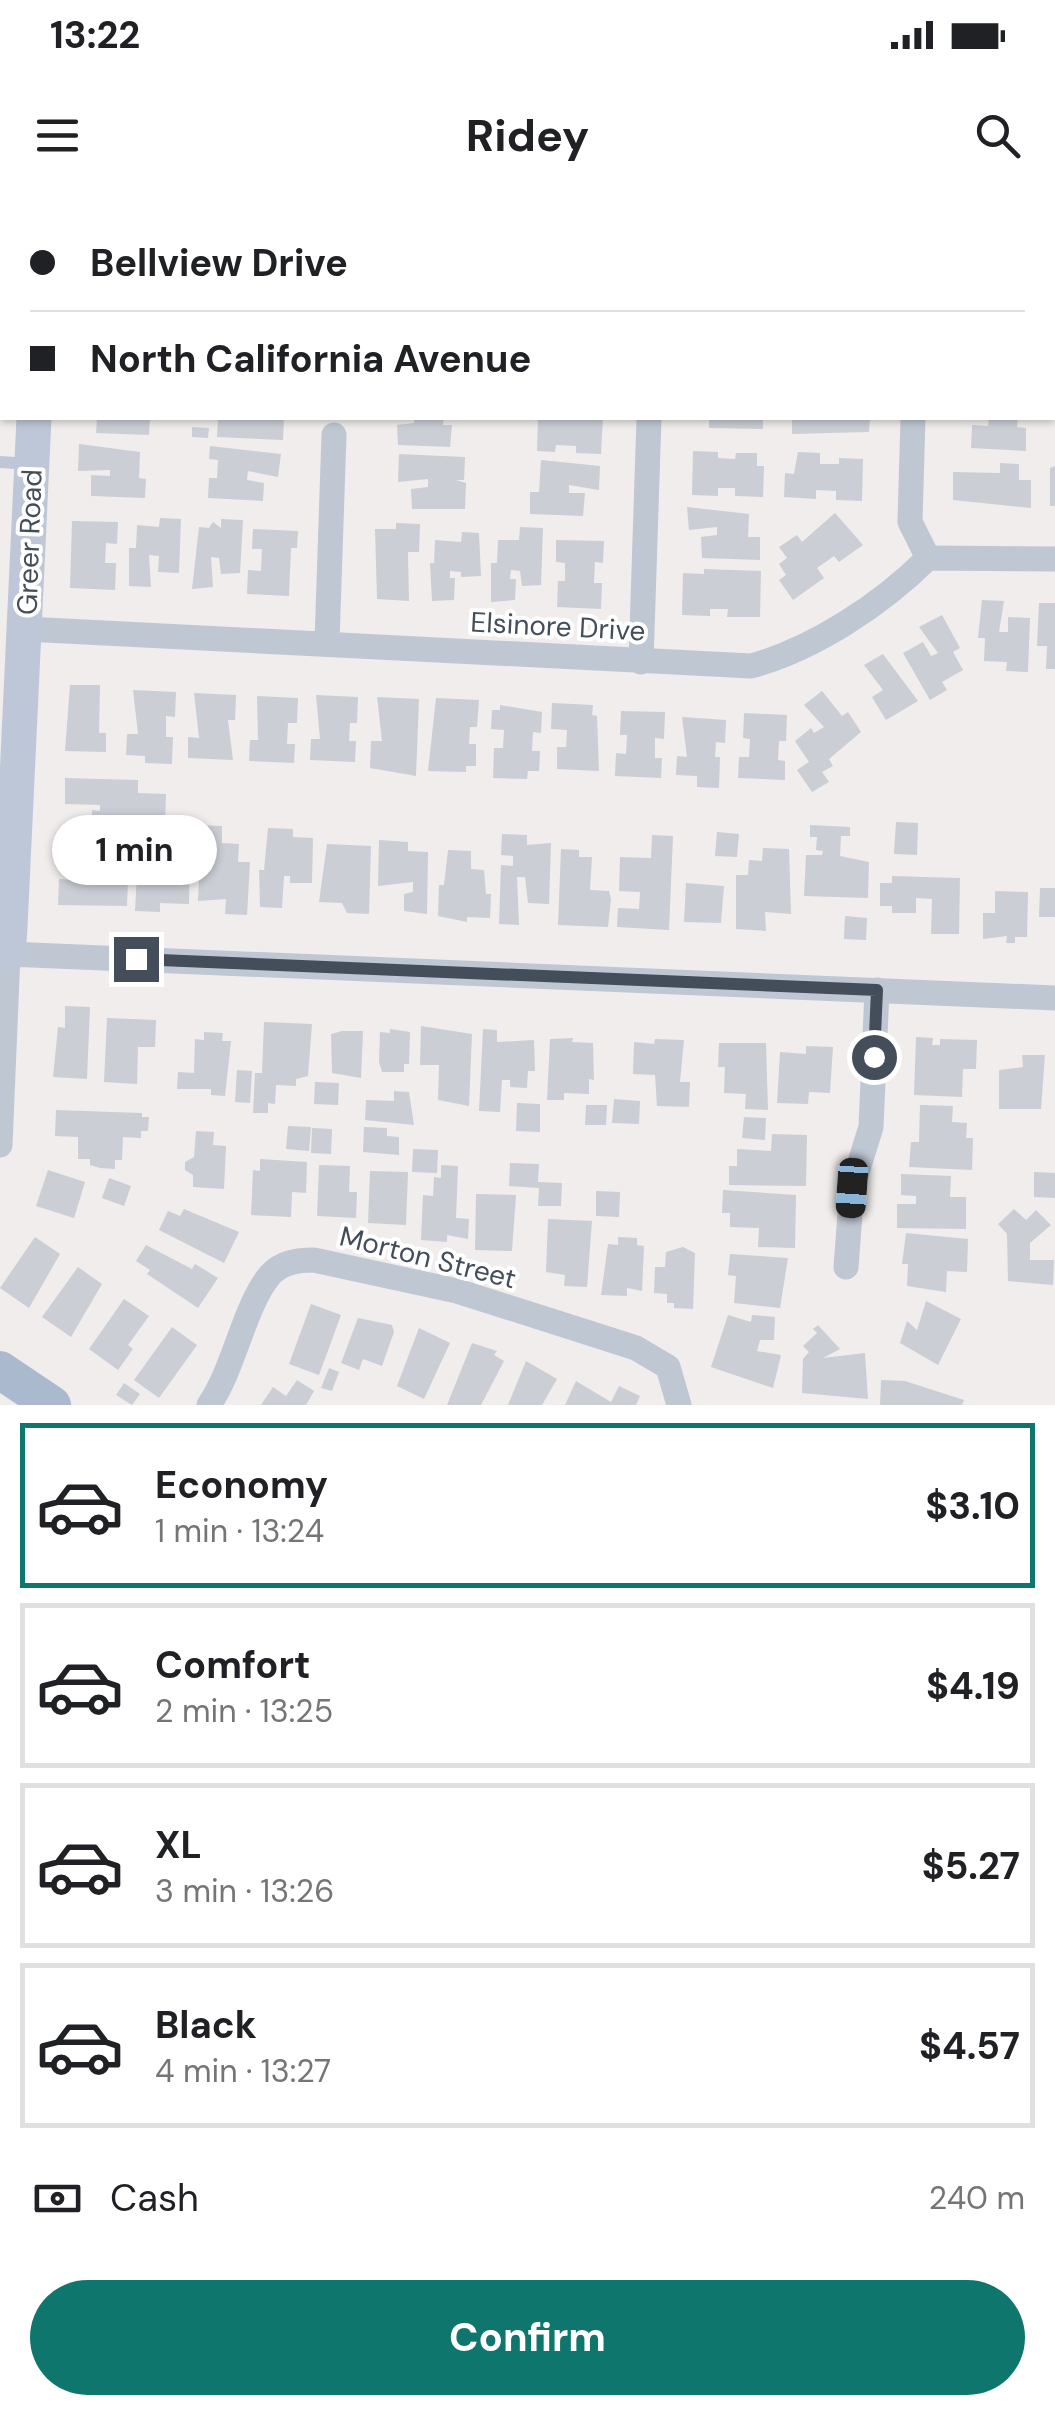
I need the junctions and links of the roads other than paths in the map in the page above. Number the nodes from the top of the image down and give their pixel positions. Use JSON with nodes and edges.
{"nodes":[{"id":1,"x":33,"y":420,"type":"edge"},
{"id":2,"x":650,"y":420,"type":"edge"},
{"id":3,"x":913,"y":420,"type":"edge"},
{"id":4,"x":334,"y":435,"type":"dead end"},
{"id":5,"x":16,"y":463,"type":"edge"},
{"id":6,"x":928,"y":558,"type":"junction"},
{"id":7,"x":1055,"y":559,"type":"edge"},
{"id":8,"x":26,"y":628,"type":"junction"},
{"id":9,"x":327,"y":642,"type":"junction"},
{"id":10,"x":641,"y":662,"type":"junction"},
{"id":11,"x":4,"y":954,"type":"edge"},
{"id":12,"x":877,"y":990,"type":"junction"},
{"id":13,"x":1055,"y":998,"type":"edge"},
{"id":14,"x":0,"y":1145,"type":"edge"},
{"id":15,"x":846,"y":1267,"type":"dead end"},
{"id":16,"x":0,"y":1370,"type":"edge"},
{"id":17,"x":52,"y":1405,"type":"edge"},
{"id":18,"x":209,"y":1405,"type":"edge"},
{"id":19,"x":680,"y":1405,"type":"edge"}],
"edges":[{"from":1,"to":5,"type":"street","name":"Greer Road"},
{"from":2,"to":10,"type":"street"},
{"from":3,"to":6,"type":"street"},
{"from":4,"to":9,"type":"street"},
{"from":5,"to":8,"type":"street","name":"Greer Road"},
{"from":6,"to":7,"type":"street"},
{"from":6,"to":10,"type":"street","name":"Elsinore Drive"},
{"from":8,"to":9,"type":"street","name":"Elsinore Drive"},
{"from":8,"to":11,"type":"street","name":"Greer Road"},
{"from":9,"to":10,"type":"street","name":"Elsinore Drive"},
{"from":11,"to":12,"type":"street"},
{"from":11,"to":14,"type":"street","name":"Greer Road"},
{"from":12,"to":13,"type":"street"},
{"from":12,"to":15,"type":"street"},
{"from":16,"to":17,"type":"main road"},
{"from":18,"to":19,"type":"street","name":"Morton Street"}]}
